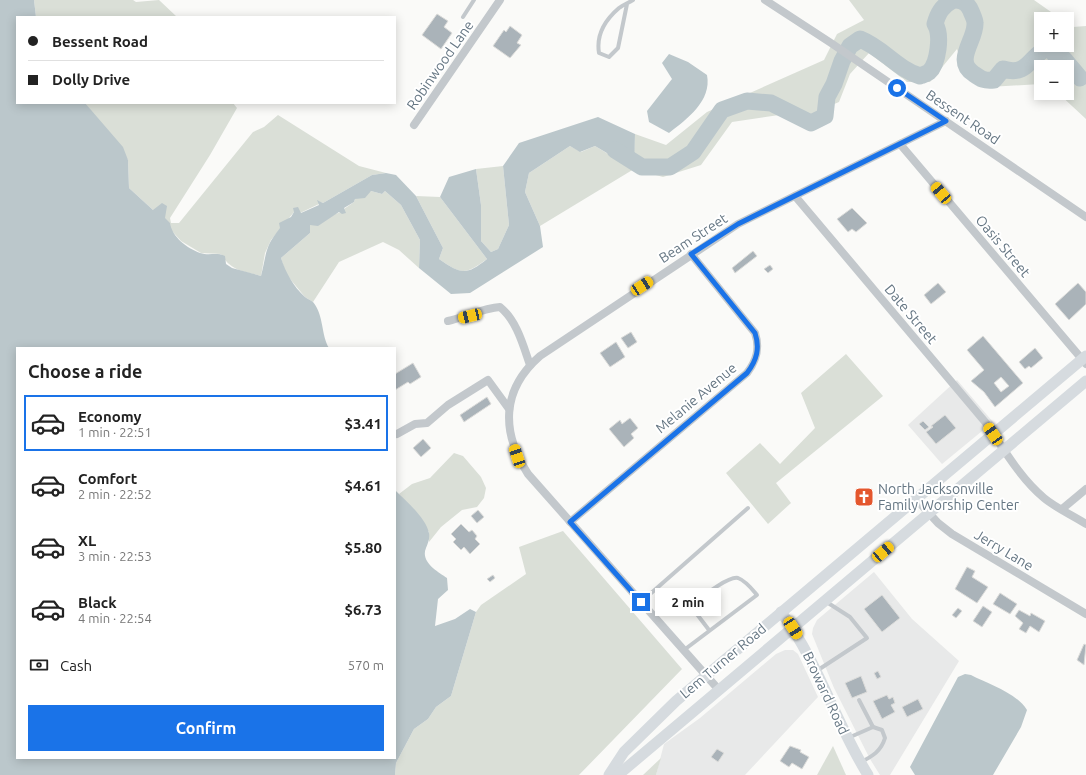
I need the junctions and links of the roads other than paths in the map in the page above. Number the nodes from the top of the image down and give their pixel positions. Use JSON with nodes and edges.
{"nodes":[{"id":1,"x":474,"y":0,"type":"edge"},
{"id":2,"x":500,"y":0,"type":"edge"},
{"id":3,"x":633,"y":0,"type":"edge"},
{"id":4,"x":765,"y":0,"type":"edge"},
{"id":5,"x":627,"y":4,"type":"junction"},
{"id":6,"x":463,"y":17,"type":"dead end"},
{"id":7,"x":946,"y":121,"type":"junction"},
{"id":8,"x":414,"y":124,"type":"dead end"},
{"id":9,"x":900,"y":144,"type":"junction"},
{"id":10,"x":795,"y":196,"type":"junction"},
{"id":11,"x":1086,"y":217,"type":"edge"},
{"id":12,"x":691,"y":254,"type":"junction"},
{"id":13,"x":448,"y":321,"type":"dead end"},
{"id":14,"x":1084,"y":360,"type":"edge"},
{"id":15,"x":530,"y":365,"type":"junction"},
{"id":16,"x":1086,"y":381,"type":"edge"},
{"id":17,"x":509,"y":409,"type":"junction"},
{"id":18,"x":397,"y":434,"type":"dead end"},
{"id":19,"x":993,"y":434,"type":"junction"},
{"id":20,"x":1004,"y":450,"type":"junction"},
{"id":21,"x":1086,"y":489,"type":"edge"},
{"id":22,"x":916,"y":499,"type":"junction"},
{"id":23,"x":748,"y":508,"type":"dead end"},
{"id":24,"x":1062,"y":509,"type":"junction"},
{"id":25,"x":929,"y":513,"type":"junction"},
{"id":26,"x":570,"y":522,"type":"junction"},
{"id":27,"x":1086,"y":524,"type":"edge"},
{"id":28,"x":825,"y":601,"type":"junction"},
{"id":29,"x":641,"y":602,"type":"junction"},
{"id":30,"x":781,"y":612,"type":"junction"},
{"id":31,"x":1086,"y":614,"type":"edge"},
{"id":32,"x":793,"y":628,"type":"junction"},
{"id":33,"x":709,"y":630,"type":"junction"},
{"id":34,"x":683,"y":650,"type":"junction"},
{"id":35,"x":817,"y":670,"type":"junction"},
{"id":36,"x":706,"y":675,"type":"junction"},
{"id":37,"x":719,"y":690,"type":"junction"},
{"id":38,"x":859,"y":700,"type":"dead end"},
{"id":39,"x":873,"y":727,"type":"junction"},
{"id":40,"x":847,"y":738,"type":"junction"},
{"id":41,"x":860,"y":763,"type":"junction"},
{"id":42,"x":609,"y":775,"type":"edge"},
{"id":43,"x":618,"y":775,"type":"edge"},
{"id":44,"x":868,"y":775,"type":"edge"}],
"edges":[{"from":1,"to":6,"type":"lane"},
{"from":2,"to":8,"type":"street","name":"Robinwood Lane"},
{"from":3,"to":5,"type":"lane"},
{"from":4,"to":7,"type":"street","name":"Bessent Road"},
{"from":5,"to":5,"type":"lane"},
{"from":7,"to":9,"type":"street","name":"Beam Street"},
{"from":7,"to":11,"type":"street","name":"Bessent Road"},
{"from":9,"to":10,"type":"street","name":"Beam Street"},
{"from":9,"to":14,"type":"street","name":"Oasis Street"},
{"from":10,"to":12,"type":"street","name":"Beam Street"},
{"from":10,"to":19,"type":"street","name":"Date Street"},
{"from":12,"to":15,"type":"street","name":"Beam Street"},
{"from":12,"to":26,"type":"street","name":"Melanie Avenue"},
{"from":13,"to":15,"type":"street"},
{"from":14,"to":19,"type":"main road","name":"Lem Turner Road"},
{"from":15,"to":17,"type":"street"},
{"from":16,"to":20,"type":"main road","name":"Lem Turner Road"},
{"from":17,"to":18,"type":"street"},
{"from":17,"to":26,"type":"street"},
{"from":19,"to":20,"type":"street","name":"Date Street"},
{"from":19,"to":22,"type":"main road","name":"Lem Turner Road"},
{"from":20,"to":24,"type":"street","name":"Date Street"},
{"from":20,"to":25,"type":"main road","name":"Lem Turner Road"},
{"from":21,"to":24,"type":"street"},
{"from":22,"to":25,"type":"street","name":"Jerry Lane"},
{"from":22,"to":30,"type":"main road","name":"Lem Turner Road"},
{"from":23,"to":29,"type":"lane"},
{"from":24,"to":27,"type":"street","name":"Date Street"},
{"from":25,"to":28,"type":"main road","name":"Lem Turner Road"},
{"from":25,"to":31,"type":"street","name":"Jerry Lane"},
{"from":26,"to":29,"type":"street"},
{"from":28,"to":32,"type":"main road","name":"Lem Turner Road"},
{"from":28,"to":35,"type":"lane"},
{"from":29,"to":34,"type":"street"},
{"from":30,"to":32,"type":"main road","name":"Broward Road"},
{"from":30,"to":36,"type":"main road","name":"Lem Turner Road"},
{"from":32,"to":35,"type":"main road","name":"Broward Road"},
{"from":32,"to":37,"type":"main road","name":"Lem Turner Road"},
{"from":33,"to":33,"type":"lane"},
{"from":33,"to":34,"type":"lane"},
{"from":34,"to":36,"type":"street"},
{"from":35,"to":40,"type":"main road","name":"Broward Road"},
{"from":36,"to":37,"type":"street"},
{"from":36,"to":42,"type":"main road","name":"Lem Turner Road"},
{"from":37,"to":43,"type":"main road","name":"Lem Turner Road"},
{"from":38,"to":39,"type":"lane"},
{"from":39,"to":40,"type":"lane"},
{"from":39,"to":41,"type":"lane"},
{"from":40,"to":41,"type":"main road","name":"Broward Road"},
{"from":41,"to":44,"type":"main road","name":"Broward Road"}]}
